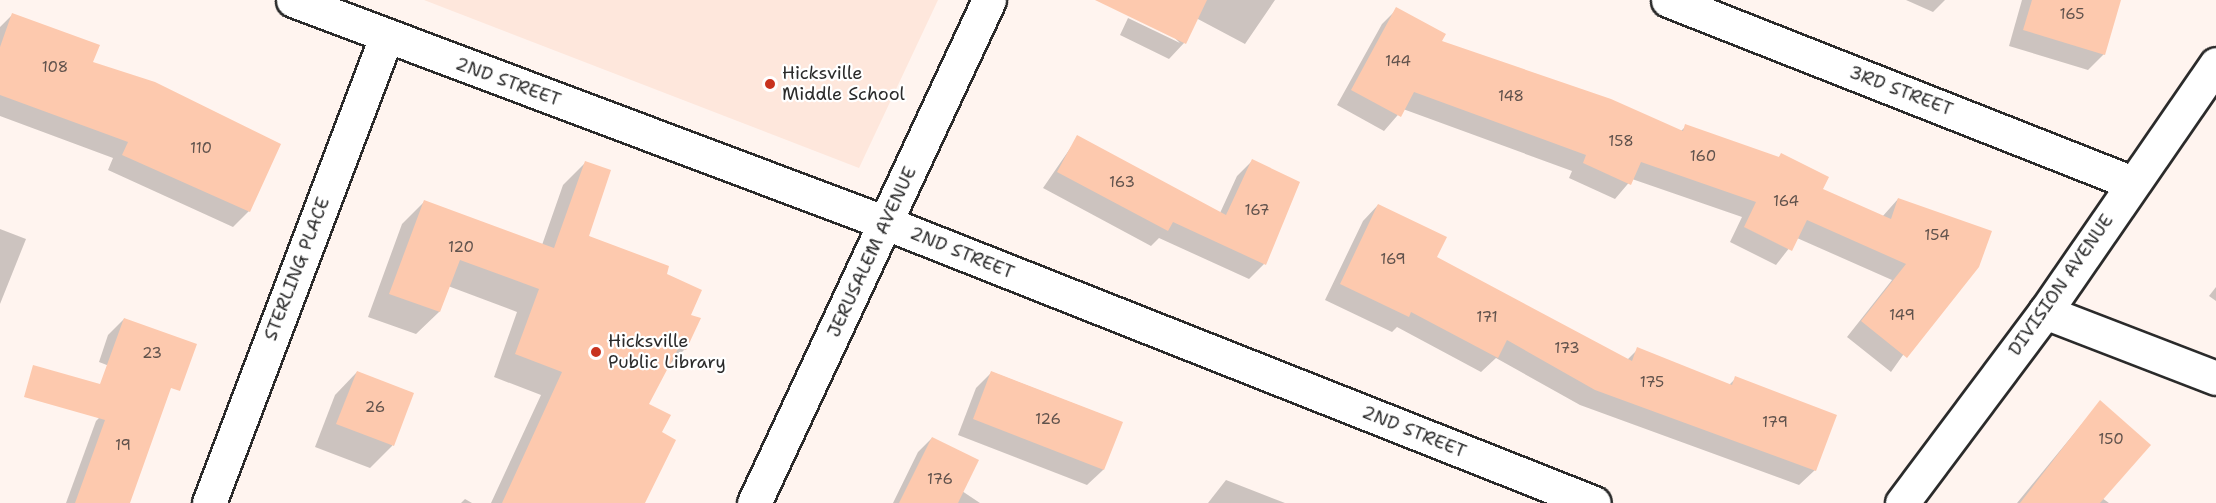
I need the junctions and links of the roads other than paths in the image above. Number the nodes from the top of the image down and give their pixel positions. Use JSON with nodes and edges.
{"nodes":[{"id":1,"x":293,"y":0,"type":"edge"},
{"id":2,"x":989,"y":0,"type":"edge"},
{"id":3,"x":1668,"y":0,"type":"edge"},
{"id":4,"x":386,"y":36,"type":"junction"},
{"id":5,"x":2216,"y":64,"type":"edge"},
{"id":6,"x":2133,"y":183,"type":"junction"},
{"id":7,"x":886,"y":223,"type":"junction"},
{"id":8,"x":2045,"y":312,"type":"junction"},
{"id":9,"x":2216,"y":378,"type":"edge"},
{"id":10,"x":209,"y":503,"type":"edge"},
{"id":11,"x":754,"y":503,"type":"edge"},
{"id":12,"x":1594,"y":503,"type":"edge"},
{"id":13,"x":1902,"y":503,"type":"edge"}],
"edges":[{"from":1,"to":4,"type":"street","name":"2ND STREET"},
{"from":2,"to":7,"type":"street","name":"JERUSALEM AVENUE"},
{"from":3,"to":6,"type":"street","name":"3RD STREET"},
{"from":4,"to":7,"type":"street","name":"2ND STREET"},
{"from":4,"to":10,"type":"street","name":"STERLING PLACE"},
{"from":5,"to":6,"type":"street","name":"DIVISION AVENUE"},
{"from":6,"to":8,"type":"street","name":"DIVISION AVENUE"},
{"from":7,"to":11,"type":"street","name":"JERUSALEM AVENUE"},
{"from":7,"to":12,"type":"street","name":"2ND STREET"},
{"from":8,"to":9,"type":"street"},
{"from":8,"to":13,"type":"street","name":"DIVISION AVENUE"}]}
